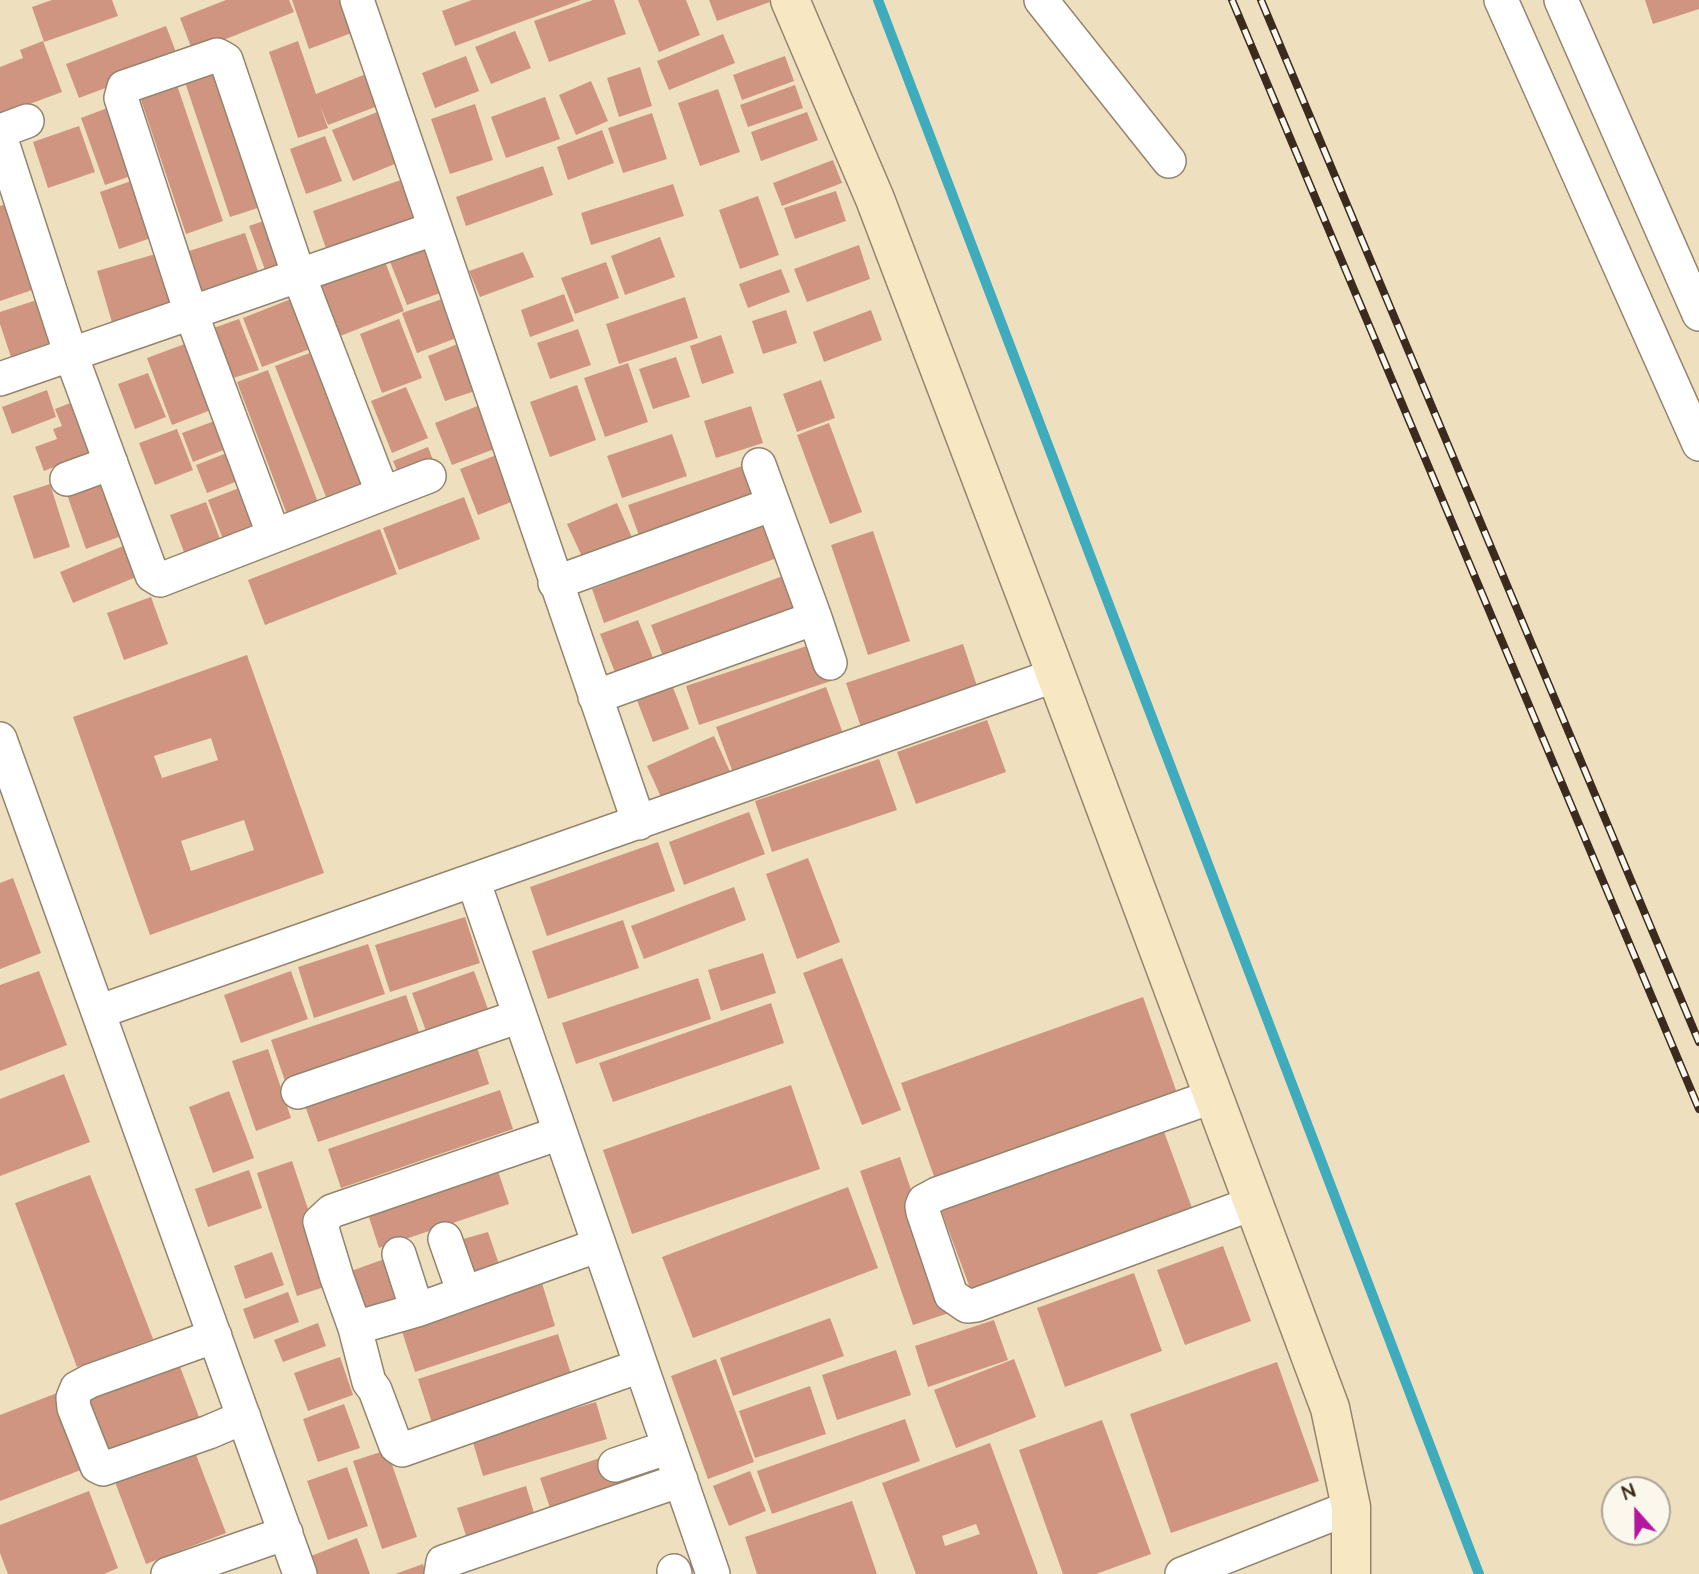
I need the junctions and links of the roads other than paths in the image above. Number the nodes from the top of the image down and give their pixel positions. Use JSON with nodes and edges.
{"nodes":[{"id":1,"x":356,"y":0,"type":"edge"},
{"id":2,"x":790,"y":0,"type":"edge"},
{"id":3,"x":1041,"y":0,"type":"edge"},
{"id":4,"x":1501,"y":0,"type":"edge"},
{"id":5,"x":1562,"y":0,"type":"edge"},
{"id":6,"x":27,"y":121,"type":"dead end"},
{"id":7,"x":1170,"y":161,"type":"dead end"},
{"id":8,"x":433,"y":229,"type":"junction"},
{"id":9,"x":299,"y":276,"type":"junction"},
{"id":10,"x":191,"y":313,"type":"junction"},
{"id":11,"x":1699,"y":314,"type":"edge"},
{"id":12,"x":71,"y":355,"type":"junction"},
{"id":13,"x":0,"y":379,"type":"edge"},
{"id":14,"x":1699,"y":444,"type":"edge"},
{"id":15,"x":111,"y":463,"type":"junction"},
{"id":16,"x":759,"y":465,"type":"dead end"},
{"id":17,"x":429,"y":476,"type":"dead end"},
{"id":18,"x":66,"y":479,"type":"dead end"},
{"id":19,"x":383,"y":494,"type":"junction"},
{"id":20,"x":773,"y":504,"type":"junction"},
{"id":21,"x":274,"y":536,"type":"junction"},
{"id":22,"x":555,"y":583,"type":"junction"},
{"id":23,"x":815,"y":618,"type":"junction"},
{"id":24,"x":830,"y":663,"type":"dead end"},
{"id":25,"x":1056,"y":675,"type":"junction"},
{"id":26,"x":595,"y":697,"type":"junction"},
{"id":27,"x":0,"y":739,"type":"edge"},
{"id":28,"x":639,"y":823,"type":"junction"},
{"id":29,"x":473,"y":880,"type":"junction"},
{"id":30,"x":98,"y":1012,"type":"junction"},
{"id":31,"x":520,"y":1016,"type":"junction"},
{"id":32,"x":298,"y":1092,"type":"dead end"},
{"id":33,"x":1214,"y":1097,"type":"junction"},
{"id":34,"x":560,"y":1133,"type":"junction"},
{"id":35,"x":1254,"y":1203,"type":"junction"},
{"id":36,"x":445,"y":1238,"type":"dead end"},
{"id":37,"x":599,"y":1245,"type":"junction"},
{"id":38,"x":398,"y":1254,"type":"dead end"},
{"id":39,"x":464,"y":1293,"type":"junction"},
{"id":40,"x":417,"y":1310,"type":"junction"},
{"id":41,"x":355,"y":1328,"type":"junction"},
{"id":42,"x":215,"y":1336,"type":"junction"},
{"id":43,"x":640,"y":1366,"type":"junction"},
{"id":44,"x":244,"y":1417,"type":"junction"},
{"id":45,"x":669,"y":1447,"type":"junction"},
{"id":46,"x":615,"y":1465,"type":"dead end"},
{"id":47,"x":681,"y":1480,"type":"junction"},
{"id":48,"x":1351,"y":1507,"type":"junction"},
{"id":49,"x":286,"y":1533,"type":"junction"},
{"id":50,"x":168,"y":1574,"type":"edge"},
{"id":51,"x":300,"y":1574,"type":"edge"},
{"id":52,"x":441,"y":1574,"type":"edge"},
{"id":53,"x":713,"y":1574,"type":"edge"},
{"id":54,"x":1182,"y":1574,"type":"edge"},
{"id":55,"x":1350,"y":1574,"type":"edge"}],
"edges":[{"from":1,"to":8,"type":"street"},
{"from":2,"to":25,"type":"street"},
{"from":3,"to":7,"type":"street"},
{"from":4,"to":14,"type":"street"},
{"from":5,"to":11,"type":"street"},
{"from":6,"to":12,"type":"street"},
{"from":8,"to":9,"type":"street"},
{"from":8,"to":22,"type":"street"},
{"from":9,"to":10,"type":"street"},
{"from":9,"to":10,"type":"street"},
{"from":9,"to":19,"type":"street"},
{"from":10,"to":12,"type":"street"},
{"from":10,"to":21,"type":"street"},
{"from":12,"to":13,"type":"street"},
{"from":12,"to":15,"type":"street"},
{"from":15,"to":18,"type":"street"},
{"from":15,"to":21,"type":"street"},
{"from":16,"to":20,"type":"street"},
{"from":17,"to":19,"type":"street"},
{"from":19,"to":21,"type":"street"},
{"from":20,"to":22,"type":"street"},
{"from":20,"to":23,"type":"street"},
{"from":22,"to":26,"type":"street"},
{"from":23,"to":24,"type":"street"},
{"from":23,"to":26,"type":"street"},
{"from":25,"to":28,"type":"street"},
{"from":25,"to":33,"type":"street"},
{"from":26,"to":28,"type":"street"},
{"from":27,"to":30,"type":"street"},
{"from":28,"to":29,"type":"street"},
{"from":29,"to":30,"type":"street"},
{"from":29,"to":31,"type":"street"},
{"from":30,"to":42,"type":"street"},
{"from":31,"to":32,"type":"street"},
{"from":31,"to":34,"type":"street"},
{"from":33,"to":35,"type":"street"},
{"from":33,"to":35,"type":"street"},
{"from":34,"to":37,"type":"street"},
{"from":34,"to":41,"type":"street"},
{"from":35,"to":48,"type":"street"},
{"from":36,"to":39,"type":"street"},
{"from":37,"to":39,"type":"street"},
{"from":37,"to":43,"type":"street"},
{"from":38,"to":40,"type":"street"},
{"from":39,"to":40,"type":"street"},
{"from":40,"to":41,"type":"street"},
{"from":41,"to":43,"type":"street"},
{"from":42,"to":44,"type":"street"},
{"from":42,"to":44,"type":"street"},
{"from":43,"to":45,"type":"street"},
{"from":44,"to":49,"type":"street"},
{"from":45,"to":46,"type":"street"},
{"from":45,"to":47,"type":"street"},
{"from":47,"to":52,"type":"street"},
{"from":47,"to":53,"type":"street"},
{"from":48,"to":54,"type":"street"},
{"from":48,"to":55,"type":"street"},
{"from":49,"to":50,"type":"street"},
{"from":49,"to":51,"type":"street"}]}
